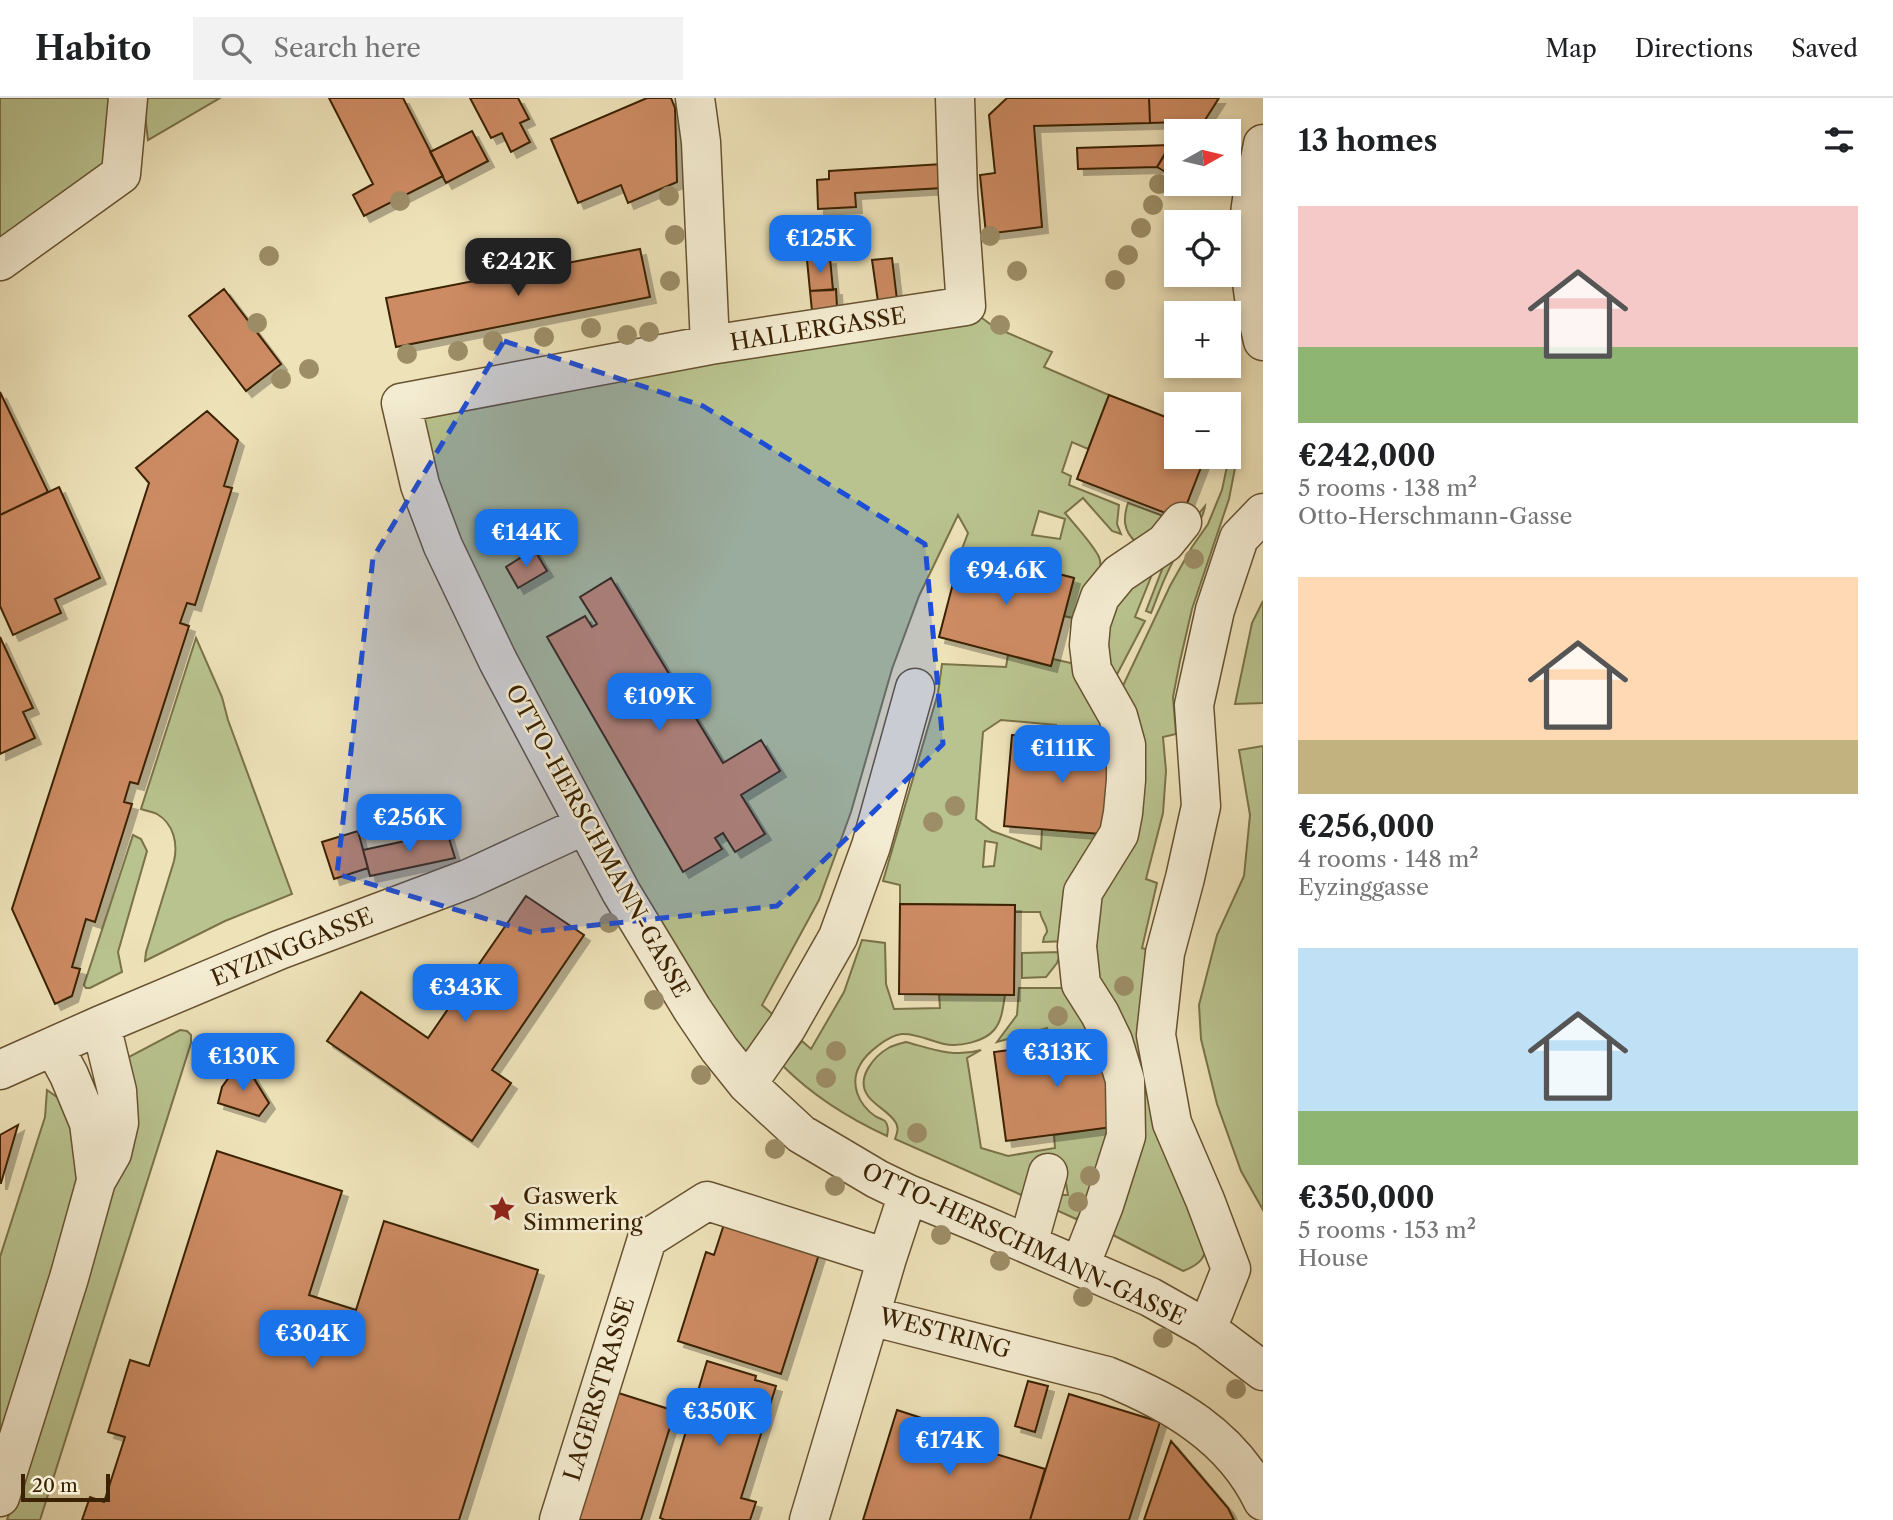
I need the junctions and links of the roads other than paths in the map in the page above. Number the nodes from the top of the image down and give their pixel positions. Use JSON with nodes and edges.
{"nodes":[{"id":1,"x":128,"y":98,"type":"edge"},
{"id":2,"x":695,"y":98,"type":"edge"},
{"id":3,"x":955,"y":98,"type":"edge"},
{"id":4,"x":1263,"y":144,"type":"edge"},
{"id":5,"x":0,"y":261,"type":"edge"},
{"id":6,"x":1263,"y":341,"type":"edge"},
{"id":7,"x":710,"y":345,"type":"junction"},
{"id":8,"x":1263,"y":513,"type":"edge"},
{"id":9,"x":1182,"y":522,"type":"dead end"},
{"id":10,"x":915,"y":688,"type":"dead end"},
{"id":11,"x":585,"y":825,"type":"junction"},
{"id":12,"x":101,"y":1025,"type":"junction"},
{"id":13,"x":54,"y":1046,"type":"junction"},
{"id":14,"x":0,"y":1070,"type":"edge"},
{"id":15,"x":747,"y":1084,"type":"junction"},
{"id":16,"x":1048,"y":1173,"type":"dead end"},
{"id":17,"x":96,"y":1181,"type":"junction"},
{"id":18,"x":908,"y":1194,"type":"junction"},
{"id":19,"x":1028,"y":1244,"type":"junction"},
{"id":20,"x":887,"y":1258,"type":"junction"},
{"id":21,"x":1080,"y":1266,"type":"junction"},
{"id":22,"x":870,"y":1316,"type":"junction"},
{"id":23,"x":1207,"y":1329,"type":"junction"},
{"id":24,"x":1263,"y":1371,"type":"edge"},
{"id":25,"x":0,"y":1497,"type":"edge"},
{"id":26,"x":1263,"y":1501,"type":"edge"},
{"id":27,"x":559,"y":1520,"type":"edge"},
{"id":28,"x":809,"y":1520,"type":"edge"}],
"edges":[{"from":1,"to":5,"type":"street"},
{"from":2,"to":7,"type":"street","name":"HALLERGASSE"},
{"from":3,"to":7,"type":"street","name":"HALLERGASSE"},
{"from":4,"to":6,"type":"street"},
{"from":7,"to":11,"type":"street","name":"OTTO-HERSCHMANN-GASSE"},
{"from":8,"to":23,"type":"street"},
{"from":9,"to":21,"type":"street"},
{"from":10,"to":15,"type":"street"},
{"from":11,"to":12,"type":"street","name":"EYZINGGASSE"},
{"from":11,"to":15,"type":"street","name":"OTTO-HERSCHMANN-GASSE"},
{"from":12,"to":13,"type":"street","name":"EYZINGGASSE"},
{"from":12,"to":17,"type":"street"},
{"from":13,"to":14,"type":"street","name":"EYZINGGASSE"},
{"from":13,"to":17,"type":"street"},
{"from":15,"to":18,"type":"street","name":"OTTO-HERSCHMANN-GASSE"},
{"from":16,"to":19,"type":"street"},
{"from":17,"to":25,"type":"street"},
{"from":18,"to":19,"type":"street","name":"OTTO-HERSCHMANN-GASSE"},
{"from":18,"to":20,"type":"street","name":"WESTRING"},
{"from":19,"to":21,"type":"street","name":"OTTO-HERSCHMANN-GASSE"},
{"from":20,"to":22,"type":"street","name":"WESTRING"},
{"from":20,"to":27,"type":"street","name":"LAGERSTRASSE"},
{"from":21,"to":23,"type":"street","name":"OTTO-HERSCHMANN-GASSE"},
{"from":22,"to":26,"type":"street","name":"WESTRING"},
{"from":22,"to":28,"type":"street"},
{"from":23,"to":24,"type":"street","name":"OTTO-HERSCHMANN-GASSE"}]}
